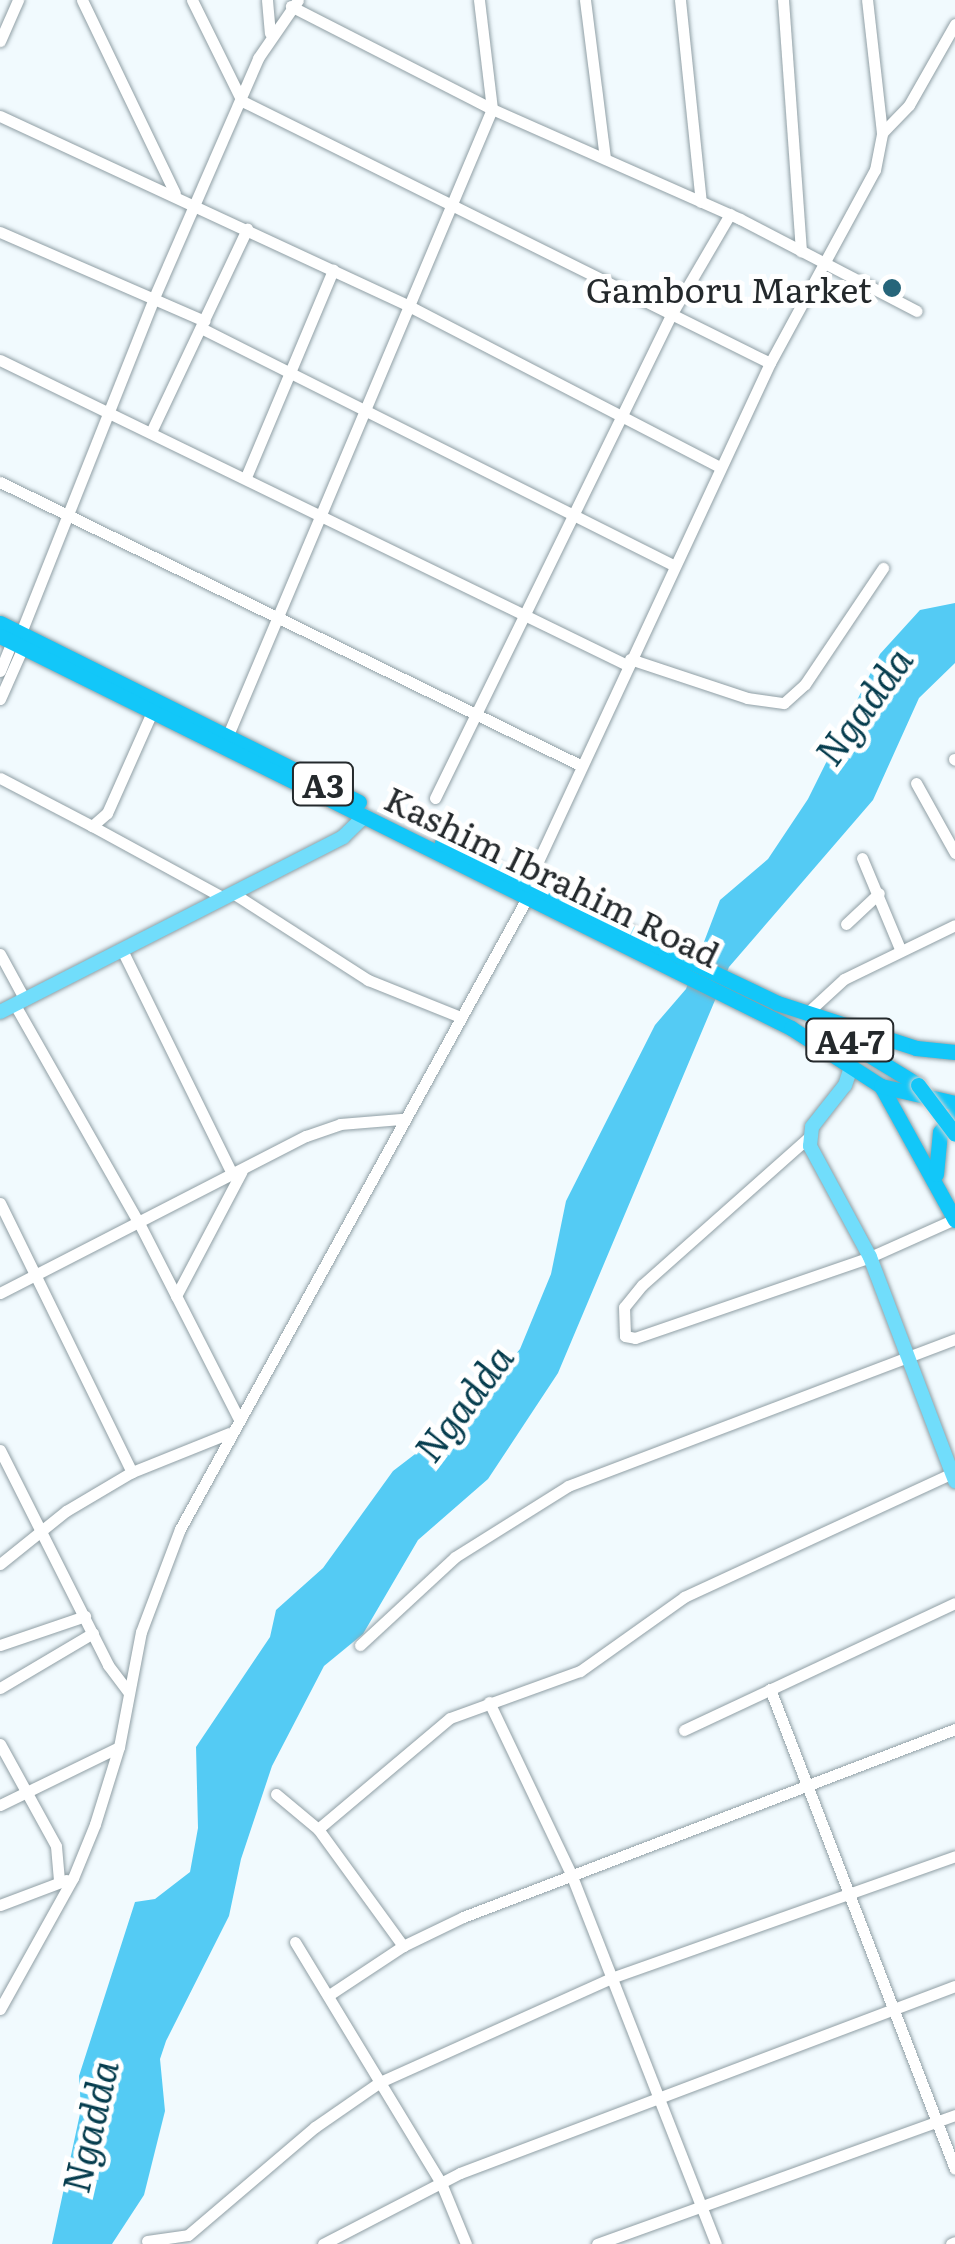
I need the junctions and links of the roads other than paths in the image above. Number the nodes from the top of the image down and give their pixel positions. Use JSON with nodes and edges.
{"nodes":[{"id":1,"x":18,"y":0,"type":"edge"},
{"id":2,"x":82,"y":0,"type":"edge"},
{"id":3,"x":192,"y":0,"type":"edge"},
{"id":4,"x":267,"y":0,"type":"edge"},
{"id":5,"x":478,"y":0,"type":"edge"},
{"id":6,"x":586,"y":0,"type":"edge"},
{"id":7,"x":680,"y":0,"type":"edge"},
{"id":8,"x":783,"y":0,"type":"edge"},
{"id":9,"x":868,"y":0,"type":"edge"},
{"id":10,"x":295,"y":3,"type":"edge"},
{"id":11,"x":955,"y":24,"type":"edge"},
{"id":12,"x":270,"y":34,"type":"junction"},
{"id":13,"x":0,"y":41,"type":"edge"},
{"id":14,"x":242,"y":101,"type":"junction"},
{"id":15,"x":492,"y":109,"type":"junction"},
{"id":16,"x":0,"y":116,"type":"edge"},
{"id":17,"x":882,"y":133,"type":"junction"},
{"id":18,"x":605,"y":158,"type":"junction"},
{"id":19,"x":175,"y":192,"type":"junction"},
{"id":20,"x":451,"y":202,"type":"junction"},
{"id":21,"x":701,"y":202,"type":"junction"},
{"id":22,"x":196,"y":207,"type":"junction"},
{"id":23,"x":730,"y":214,"type":"junction"},
{"id":24,"x":247,"y":228,"type":"junction"},
{"id":25,"x":0,"y":232,"type":"edge"},
{"id":26,"x":801,"y":252,"type":"junction"},
{"id":27,"x":820,"y":262,"type":"junction"},
{"id":28,"x":333,"y":270,"type":"junction"},
{"id":29,"x":153,"y":300,"type":"junction"},
{"id":30,"x":407,"y":305,"type":"junction"},
{"id":31,"x":917,"y":312,"type":"dead end"},
{"id":32,"x":671,"y":315,"type":"junction"},
{"id":33,"x":203,"y":325,"type":"junction"},
{"id":34,"x":0,"y":360,"type":"edge"},
{"id":35,"x":770,"y":363,"type":"junction"},
{"id":36,"x":289,"y":374,"type":"junction"},
{"id":37,"x":361,"y":412,"type":"junction"},
{"id":38,"x":107,"y":416,"type":"junction"},
{"id":39,"x":621,"y":417,"type":"junction"},
{"id":40,"x":151,"y":432,"type":"junction"},
{"id":41,"x":720,"y":467,"type":"junction"},
{"id":42,"x":246,"y":477,"type":"junction"},
{"id":43,"x":0,"y":482,"type":"edge"},
{"id":44,"x":67,"y":512,"type":"junction"},
{"id":45,"x":320,"y":512,"type":"junction"},
{"id":46,"x":572,"y":515,"type":"junction"},
{"id":47,"x":673,"y":565,"type":"junction"},
{"id":48,"x":884,"y":568,"type":"dead end"},
{"id":49,"x":526,"y":612,"type":"junction"},
{"id":50,"x":279,"y":616,"type":"junction"},
{"id":51,"x":0,"y":623,"type":"edge"},
{"id":52,"x":15,"y":640,"type":"edge"},
{"id":53,"x":628,"y":662,"type":"junction"},
{"id":54,"x":0,"y":671,"type":"edge"},
{"id":55,"x":0,"y":699,"type":"edge"},
{"id":56,"x":152,"y":712,"type":"junction"},
{"id":57,"x":476,"y":715,"type":"junction"},
{"id":58,"x":226,"y":741,"type":"junction"},
{"id":59,"x":580,"y":765,"type":"junction"},
{"id":60,"x":0,"y":778,"type":"edge"},
{"id":61,"x":916,"y":783,"type":"dead end"},
{"id":62,"x":435,"y":798,"type":"dead end"},
{"id":63,"x":365,"y":816,"type":"junction"},
{"id":64,"x":92,"y":826,"type":"junction"},
{"id":65,"x":955,"y":853,"type":"edge"},
{"id":66,"x":862,"y":858,"type":"dead end"},
{"id":67,"x":527,"y":891,"type":"junction"},
{"id":68,"x":878,"y":892,"type":"junction"},
{"id":69,"x":229,"y":896,"type":"junction"},
{"id":70,"x":846,"y":924,"type":"dead end"},
{"id":71,"x":955,"y":925,"type":"edge"},
{"id":72,"x":122,"y":950,"type":"junction"},
{"id":73,"x":900,"y":950,"type":"junction"},
{"id":74,"x":0,"y":954,"type":"edge"},
{"id":75,"x":20,"y":1003,"type":"junction"},
{"id":76,"x":769,"y":1005,"type":"junction"},
{"id":77,"x":0,"y":1012,"type":"edge"},
{"id":78,"x":807,"y":1013,"type":"junction"},
{"id":79,"x":458,"y":1016,"type":"junction"},
{"id":80,"x":955,"y":1052,"type":"edge"},
{"id":81,"x":852,"y":1067,"type":"junction"},
{"id":82,"x":881,"y":1086,"type":"junction"},
{"id":83,"x":955,"y":1104,"type":"edge"},
{"id":84,"x":955,"y":1115,"type":"edge"},
{"id":85,"x":401,"y":1119,"type":"junction"},
{"id":86,"x":955,"y":1134,"type":"edge"},
{"id":87,"x":810,"y":1136,"type":"junction"},
{"id":88,"x":238,"y":1172,"type":"junction"},
{"id":89,"x":936,"y":1182,"type":"junction"},
{"id":90,"x":0,"y":1203,"type":"edge"},
{"id":91,"x":955,"y":1219,"type":"edge"},
{"id":92,"x":139,"y":1223,"type":"junction"},
{"id":93,"x":870,"y":1257,"type":"junction"},
{"id":94,"x":38,"y":1274,"type":"junction"},
{"id":95,"x":0,"y":1293,"type":"edge"},
{"id":96,"x":176,"y":1296,"type":"junction"},
{"id":97,"x":955,"y":1339,"type":"edge"},
{"id":98,"x":910,"y":1355,"type":"junction"},
{"id":99,"x":238,"y":1417,"type":"junction"},
{"id":100,"x":230,"y":1433,"type":"junction"},
{"id":101,"x":1,"y":1456,"type":"edge"},
{"id":102,"x":132,"y":1472,"type":"junction"},
{"id":103,"x":954,"y":1476,"type":"edge"},
{"id":104,"x":41,"y":1530,"type":"junction"},
{"id":105,"x":0,"y":1564,"type":"edge"},
{"id":106,"x":955,"y":1603,"type":"edge"},
{"id":107,"x":85,"y":1616,"type":"junction"},
{"id":108,"x":94,"y":1633,"type":"junction"},
{"id":109,"x":360,"y":1645,"type":"dead end"},
{"id":110,"x":0,"y":1646,"type":"edge"},
{"id":111,"x":0,"y":1688,"type":"edge"},
{"id":112,"x":770,"y":1689,"type":"junction"},
{"id":113,"x":128,"y":1692,"type":"junction"},
{"id":114,"x":489,"y":1702,"type":"junction"},
{"id":115,"x":955,"y":1729,"type":"edge"},
{"id":116,"x":684,"y":1730,"type":"dead end"},
{"id":117,"x":0,"y":1744,"type":"edge"},
{"id":118,"x":119,"y":1747,"type":"junction"},
{"id":119,"x":808,"y":1784,"type":"junction"},
{"id":120,"x":26,"y":1792,"type":"junction"},
{"id":121,"x":276,"y":1794,"type":"dead end"},
{"id":122,"x":0,"y":1806,"type":"edge"},
{"id":123,"x":318,"y":1829,"type":"junction"},
{"id":124,"x":955,"y":1856,"type":"edge"},
{"id":125,"x":571,"y":1874,"type":"junction"},
{"id":126,"x":73,"y":1878,"type":"junction"},
{"id":127,"x":59,"y":1882,"type":"junction"},
{"id":128,"x":850,"y":1894,"type":"junction"},
{"id":129,"x":0,"y":1905,"type":"edge"},
{"id":130,"x":295,"y":1942,"type":"dead end"},
{"id":131,"x":403,"y":1946,"type":"junction"},
{"id":132,"x":612,"y":1978,"type":"junction"},
{"id":133,"x":955,"y":1986,"type":"edge"},
{"id":134,"x":330,"y":1994,"type":"junction"},
{"id":135,"x":895,"y":2008,"type":"junction"},
{"id":136,"x":0,"y":2009,"type":"edge"},
{"id":137,"x":380,"y":2082,"type":"junction"},
{"id":138,"x":658,"y":2098,"type":"junction"},
{"id":139,"x":955,"y":2115,"type":"edge"},
{"id":140,"x":934,"y":2122,"type":"junction"},
{"id":141,"x":955,"y":2169,"type":"edge"},
{"id":142,"x":441,"y":2183,"type":"junction"},
{"id":143,"x":700,"y":2204,"type":"junction"},
{"id":144,"x":147,"y":2241,"type":"dead end"},
{"id":145,"x":323,"y":2244,"type":"edge"},
{"id":146,"x":466,"y":2244,"type":"edge"},
{"id":147,"x":597,"y":2244,"type":"edge"},
{"id":148,"x":716,"y":2244,"type":"edge"}],
"edges":[{"from":1,"to":13,"type":"street"},
{"from":2,"to":19,"type":"street"},
{"from":3,"to":14,"type":"street"},
{"from":4,"to":12,"type":"street"},
{"from":5,"to":15,"type":"street"},
{"from":6,"to":18,"type":"street"},
{"from":7,"to":21,"type":"street"},
{"from":8,"to":26,"type":"street"},
{"from":9,"to":17,"type":"street"},
{"from":10,"to":12,"type":"street"},
{"from":10,"to":15,"type":"street"},
{"from":11,"to":17,"type":"street"},
{"from":12,"to":14,"type":"street"},
{"from":14,"to":20,"type":"street"},
{"from":14,"to":22,"type":"street"},
{"from":15,"to":18,"type":"street"},
{"from":15,"to":20,"type":"street"},
{"from":16,"to":19,"type":"street"},
{"from":17,"to":27,"type":"street"},
{"from":18,"to":21,"type":"street"},
{"from":19,"to":22,"type":"street"},
{"from":20,"to":30,"type":"street"},
{"from":20,"to":32,"type":"street"},
{"from":21,"to":23,"type":"street"},
{"from":22,"to":24,"type":"street"},
{"from":22,"to":29,"type":"street"},
{"from":23,"to":26,"type":"street"},
{"from":23,"to":32,"type":"street"},
{"from":24,"to":28,"type":"street"},
{"from":24,"to":33,"type":"street"},
{"from":25,"to":29,"type":"street"},
{"from":26,"to":27,"type":"street"},
{"from":27,"to":31,"type":"street"},
{"from":27,"to":35,"type":"street"},
{"from":28,"to":30,"type":"street"},
{"from":28,"to":36,"type":"street"},
{"from":29,"to":33,"type":"street"},
{"from":29,"to":38,"type":"street"},
{"from":30,"to":37,"type":"street"},
{"from":30,"to":39,"type":"street"},
{"from":32,"to":35,"type":"street"},
{"from":32,"to":39,"type":"street"},
{"from":33,"to":36,"type":"street"},
{"from":33,"to":40,"type":"street"},
{"from":34,"to":38,"type":"street"},
{"from":35,"to":41,"type":"street"},
{"from":36,"to":37,"type":"street"},
{"from":36,"to":42,"type":"street"},
{"from":37,"to":45,"type":"street"},
{"from":37,"to":46,"type":"street"},
{"from":38,"to":40,"type":"street"},
{"from":38,"to":44,"type":"street"},
{"from":39,"to":41,"type":"street"},
{"from":39,"to":46,"type":"street"},
{"from":40,"to":42,"type":"street"},
{"from":41,"to":47,"type":"street"},
{"from":42,"to":45,"type":"street"},
{"from":43,"to":44,"type":"street"},
{"from":44,"to":50,"type":"street"},
{"from":44,"to":52,"type":"street"},
{"from":45,"to":49,"type":"street"},
{"from":45,"to":50,"type":"street"},
{"from":46,"to":47,"type":"street"},
{"from":46,"to":49,"type":"street"},
{"from":47,"to":53,"type":"street"},
{"from":48,"to":53,"type":"street"},
{"from":49,"to":53,"type":"street"},
{"from":49,"to":57,"type":"street"},
{"from":50,"to":57,"type":"street"},
{"from":50,"to":58,"type":"street"},
{"from":51,"to":52,"type":"highway","name":"Kashim Ibrahim Road","number":"A3"},
{"from":52,"to":54,"type":"street"},
{"from":52,"to":55,"type":"street"},
{"from":52,"to":56,"type":"highway","name":"Kashim Ibrahim Road","number":"A3"},
{"from":52,"to":58,"type":"highway","name":"Kashim Ibrahim Road","number":"A3"},
{"from":53,"to":59,"type":"street"},
{"from":56,"to":58,"type":"highway","name":"Kashim Ibrahim Road","number":"A3"},
{"from":56,"to":64,"type":"street"},
{"from":57,"to":59,"type":"street"},
{"from":57,"to":62,"type":"street"},
{"from":58,"to":63,"type":"highway","name":"Kashim Ibrahim Road","number":"A3"},
{"from":58,"to":67,"type":"highway","name":"Kashim Ibrahim Road","number":"A3"},
{"from":59,"to":67,"type":"street"},
{"from":60,"to":64,"type":"street"},
{"from":61,"to":65,"type":"street"},
{"from":63,"to":67,"type":"highway","name":"Kashim Ibrahim Road","number":"A3"},
{"from":63,"to":69,"type":"main road"},
{"from":64,"to":69,"type":"street"},
{"from":66,"to":68,"type":"street"},
{"from":67,"to":76,"type":"highway","name":"Kashim Ibrahim Road","number":"A3"},
{"from":67,"to":79,"type":"street"},
{"from":68,"to":70,"type":"street"},
{"from":68,"to":73,"type":"street"},
{"from":69,"to":72,"type":"main road"},
{"from":69,"to":79,"type":"street"},
{"from":71,"to":73,"type":"street"},
{"from":72,"to":75,"type":"main road"},
{"from":72,"to":88,"type":"street"},
{"from":73,"to":78,"type":"street"},
{"from":74,"to":75,"type":"street"},
{"from":75,"to":77,"type":"main road"},
{"from":75,"to":92,"type":"street"},
{"from":76,"to":78,"type":"highway","name":"Kashim Ibrahim Road","number":"A3"},
{"from":76,"to":81,"type":"highway","name":"Kashim Ibrahim Road","number":"A3"},
{"from":76,"to":86,"type":"highway","number":"A4-7","bridge":true},
{"from":78,"to":80,"type":"highway","name":"Kashim Ibrahim Road","number":"A3"},
{"from":79,"to":85,"type":"street"},
{"from":81,"to":82,"type":"highway","name":"Kashim Ibrahim Road","number":"A3"},
{"from":81,"to":87,"type":"main road"},
{"from":82,"to":83,"type":"highway"},
{"from":82,"to":89,"type":"highway","name":"Kashim Ibrahim Road","number":"A3"},
{"from":84,"to":89,"type":"highway"},
{"from":85,"to":88,"type":"street"},
{"from":85,"to":99,"type":"street"},
{"from":87,"to":93,"type":"main road"},
{"from":87,"to":93,"type":"street"},
{"from":88,"to":92,"type":"street"},
{"from":88,"to":96,"type":"street"},
{"from":89,"to":91,"type":"highway","name":"Kashim Ibrahim Road","number":"A3"},
{"from":90,"to":94,"type":"street"},
{"from":91,"to":93,"type":"street"},
{"from":92,"to":94,"type":"street"},
{"from":92,"to":96,"type":"street"},
{"from":93,"to":98,"type":"main road"},
{"from":94,"to":95,"type":"street"},
{"from":94,"to":102,"type":"street"},
{"from":96,"to":99,"type":"street"},
{"from":97,"to":98,"type":"street"},
{"from":98,"to":103,"type":"main road"},
{"from":98,"to":109,"type":"street"},
{"from":99,"to":100,"type":"street"},
{"from":100,"to":102,"type":"street"},
{"from":100,"to":113,"type":"street"},
{"from":101,"to":104,"type":"street"},
{"from":102,"to":104,"type":"street"},
{"from":103,"to":114,"type":"street"},
{"from":104,"to":105,"type":"street"},
{"from":104,"to":107,"type":"street"},
{"from":106,"to":112,"type":"street"},
{"from":107,"to":108,"type":"street"},
{"from":107,"to":110,"type":"street"},
{"from":108,"to":111,"type":"street"},
{"from":108,"to":113,"type":"street"},
{"from":112,"to":116,"type":"street"},
{"from":112,"to":119,"type":"street"},
{"from":113,"to":118,"type":"street"},
{"from":114,"to":123,"type":"street"},
{"from":114,"to":125,"type":"street"},
{"from":115,"to":119,"type":"street"},
{"from":117,"to":120,"type":"street"},
{"from":118,"to":120,"type":"street"},
{"from":118,"to":126,"type":"street"},
{"from":119,"to":125,"type":"street"},
{"from":119,"to":128,"type":"street"},
{"from":120,"to":122,"type":"street"},
{"from":120,"to":127,"type":"street"},
{"from":121,"to":123,"type":"street"},
{"from":123,"to":131,"type":"street"},
{"from":124,"to":128,"type":"street"},
{"from":125,"to":131,"type":"street"},
{"from":125,"to":132,"type":"street"},
{"from":126,"to":127,"type":"street"},
{"from":126,"to":136,"type":"street"},
{"from":127,"to":129,"type":"street"},
{"from":128,"to":132,"type":"street"},
{"from":128,"to":135,"type":"street"},
{"from":130,"to":134,"type":"street"},
{"from":131,"to":134,"type":"street"},
{"from":132,"to":137,"type":"street"},
{"from":132,"to":138,"type":"street"},
{"from":133,"to":135,"type":"street"},
{"from":134,"to":137,"type":"street"},
{"from":135,"to":138,"type":"street"},
{"from":135,"to":140,"type":"street"},
{"from":137,"to":142,"type":"street"},
{"from":137,"to":144,"type":"street"},
{"from":138,"to":142,"type":"street"},
{"from":138,"to":143,"type":"street"},
{"from":139,"to":140,"type":"street"},
{"from":140,"to":141,"type":"street"},
{"from":140,"to":143,"type":"street"},
{"from":142,"to":145,"type":"street"},
{"from":142,"to":146,"type":"street"},
{"from":143,"to":147,"type":"street"},
{"from":143,"to":148,"type":"street"}]}
